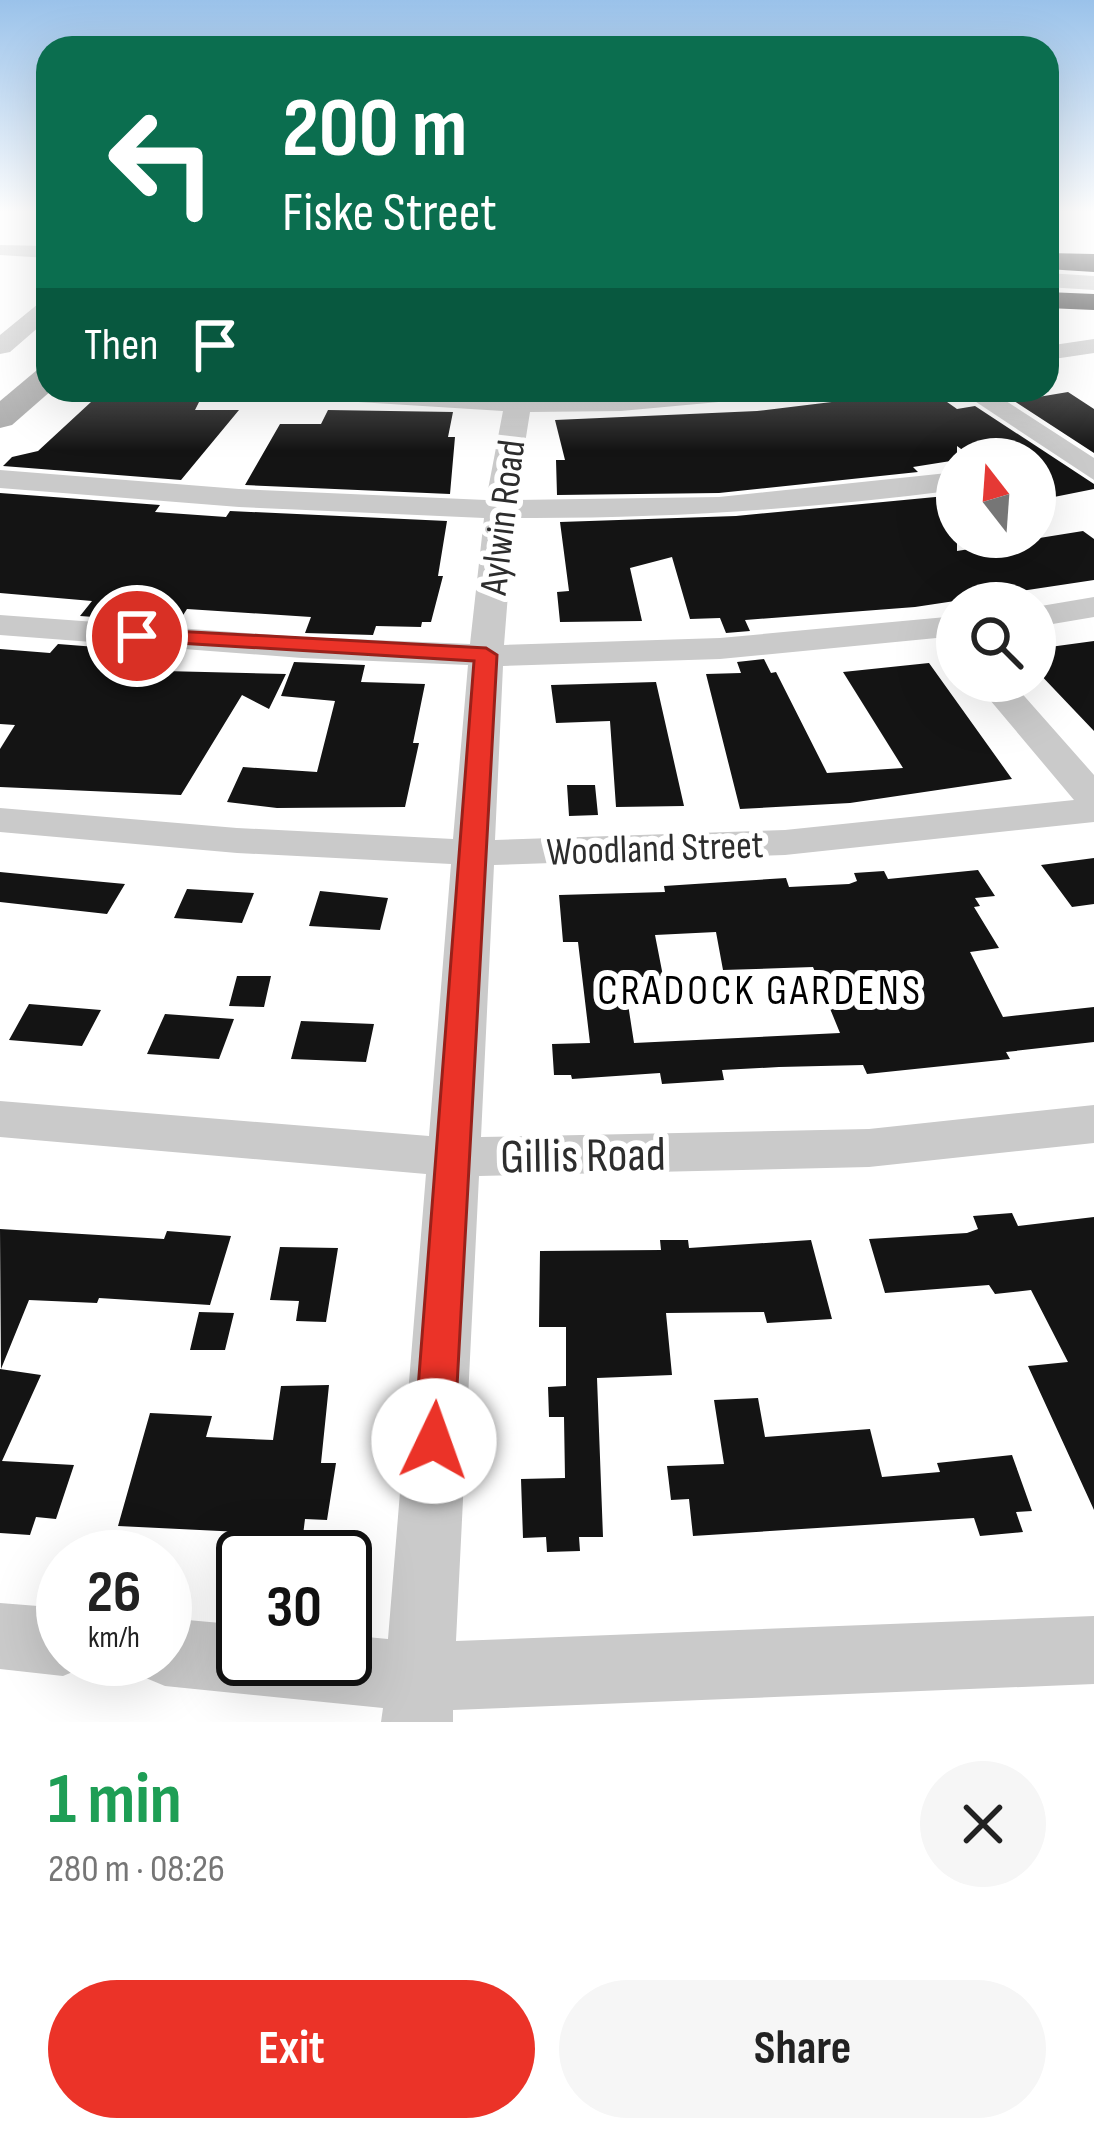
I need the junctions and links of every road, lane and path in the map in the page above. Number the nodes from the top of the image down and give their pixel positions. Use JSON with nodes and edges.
{"nodes":[{"id":1,"x":12,"y":325,"type":"edge"},
{"id":2,"x":1094,"y":346,"type":"edge"},
{"id":3,"x":2,"y":347,"type":"edge"},
{"id":4,"x":1059,"y":351,"type":"edge"},
{"id":5,"x":36,"y":387,"type":"edge"},
{"id":6,"x":516,"y":402,"type":"edge"},
{"id":7,"x":989,"y":402,"type":"edge"},
{"id":8,"x":0,"y":418,"type":"edge"},
{"id":9,"x":1087,"y":467,"type":"edge"},
{"id":10,"x":1056,"y":468,"type":"edge"},
{"id":11,"x":0,"y":479,"type":"edge"},
{"id":12,"x":936,"y":484,"type":"edge"},
{"id":13,"x":500,"y":508,"type":"junction"},
{"id":14,"x":1094,"y":607,"type":"edge"},
{"id":15,"x":1056,"y":613,"type":"edge"},
{"id":16,"x":0,"y":625,"type":"edge"},
{"id":17,"x":936,"y":633,"type":"edge"},
{"id":18,"x":486,"y":655,"type":"junction"},
{"id":19,"x":1010,"y":702,"type":"edge"},
{"id":20,"x":1094,"y":799,"type":"edge"},
{"id":21,"x":1094,"y":810,"type":"edge"},
{"id":22,"x":0,"y":820,"type":"edge"},
{"id":23,"x":475,"y":852,"type":"junction"},
{"id":24,"x":0,"y":1119,"type":"edge"},
{"id":25,"x":1094,"y":1124,"type":"edge"},
{"id":26,"x":451,"y":1156,"type":"junction"},
{"id":27,"x":0,"y":1636,"type":"edge"},
{"id":28,"x":36,"y":1639,"type":"edge"},
{"id":29,"x":1094,"y":1650,"type":"edge"},
{"id":30,"x":192,"y":1657,"type":"edge"},
{"id":31,"x":418,"y":1700,"type":"edge"}],
"edges":[{"from":1,"to":3,"type":"street"},
{"from":2,"to":4,"type":"street"},
{"from":5,"to":8,"type":"main road"},
{"from":6,"to":13,"type":"street","name":"Aylwin Road"},
{"from":7,"to":9,"type":"street"},
{"from":9,"to":10,"type":"street"},
{"from":11,"to":13,"type":"street"},
{"from":12,"to":13,"type":"street"},
{"from":13,"to":18,"type":"street","name":"Aylwin Road"},
{"from":14,"to":15,"type":"street"},
{"from":16,"to":18,"type":"street"},
{"from":17,"to":18,"type":"street"},
{"from":18,"to":23,"type":"street","name":"Aylwin Road"},
{"from":19,"to":20,"type":"street"},
{"from":21,"to":23,"type":"street","name":"Woodland Street"},
{"from":22,"to":23,"type":"street","name":"Woodland Street"},
{"from":23,"to":26,"type":"street","name":"Aylwin Road"},
{"from":24,"to":26,"type":"street","name":"Gillis Road"},
{"from":25,"to":26,"type":"street","name":"Gillis Road"},
{"from":26,"to":31,"type":"street","name":"Aylwin Road"},
{"from":27,"to":28,"type":"street"},
{"from":29,"to":31,"type":"street"},
{"from":30,"to":31,"type":"street"}]}
